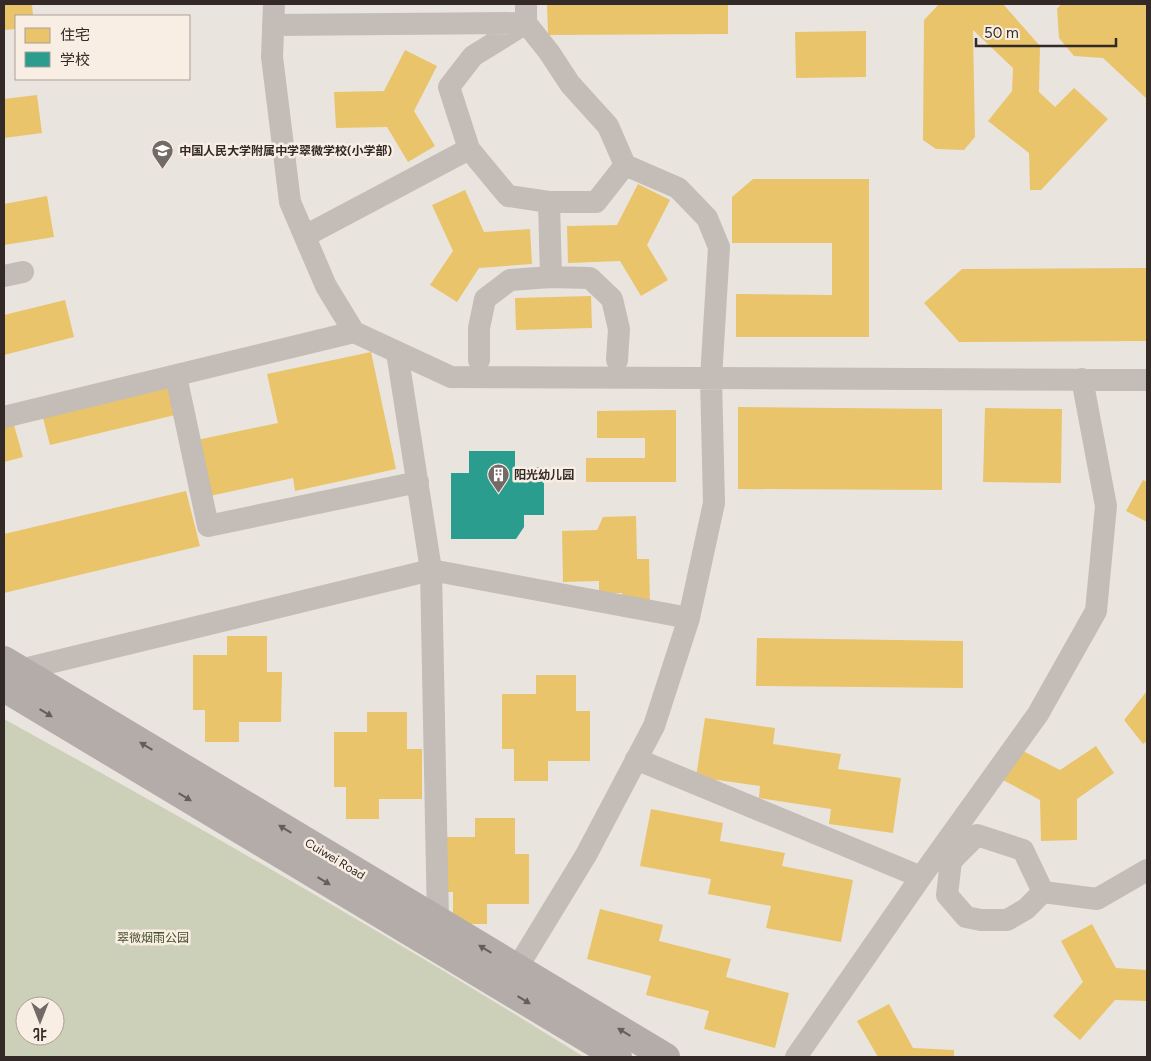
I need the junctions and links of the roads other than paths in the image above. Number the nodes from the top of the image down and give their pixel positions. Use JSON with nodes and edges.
{"nodes":[{"id":1,"x":273,"y":14,"type":"edge"},
{"id":2,"x":526,"y":14,"type":"edge"},
{"id":3,"x":469,"y":149,"type":"junction"},
{"id":4,"x":625,"y":165,"type":"junction"},
{"id":5,"x":549,"y":202,"type":"junction"},
{"id":6,"x":305,"y":236,"type":"junction"},
{"id":7,"x":551,"y":277,"type":"junction"},
{"id":8,"x":354,"y":332,"type":"junction"},
{"id":9,"x":397,"y":352,"type":"junction"},
{"id":10,"x":480,"y":360,"type":"dead end"},
{"id":11,"x":617,"y":360,"type":"dead end"},
{"id":12,"x":176,"y":376,"type":"junction"},
{"id":13,"x":712,"y":378,"type":"junction"},
{"id":14,"x":1082,"y":379,"type":"junction"},
{"id":15,"x":1147,"y":380,"type":"edge"},
{"id":16,"x":4,"y":417,"type":"edge"},
{"id":17,"x":418,"y":482,"type":"junction"},
{"id":18,"x":430,"y":570,"type":"junction"},
{"id":19,"x":689,"y":618,"type":"junction"},
{"id":20,"x":9,"y":673,"type":"edge"},
{"id":21,"x":636,"y":759,"type":"junction"},
{"id":22,"x":1147,"y":870,"type":"edge"},
{"id":23,"x":921,"y":877,"type":"junction"},
{"id":24,"x":1042,"y":892,"type":"dead end"},
{"id":25,"x":438,"y":921,"type":"junction"},
{"id":26,"x":517,"y":968,"type":"junction"},
{"id":27,"x":618,"y":1057,"type":"edge"},
{"id":28,"x":666,"y":1057,"type":"edge"},
{"id":29,"x":796,"y":1057,"type":"edge"}],
"edges":[{"from":1,"to":2,"type":"street"},
{"from":1,"to":6,"type":"street"},
{"from":2,"to":3,"type":"street"},
{"from":2,"to":4,"type":"street"},
{"from":3,"to":5,"type":"street"},
{"from":3,"to":6,"type":"street"},
{"from":4,"to":5,"type":"street"},
{"from":4,"to":13,"type":"street"},
{"from":5,"to":7,"type":"street"},
{"from":6,"to":8,"type":"street"},
{"from":7,"to":10,"type":"street"},
{"from":7,"to":11,"type":"street"},
{"from":8,"to":9,"type":"street"},
{"from":8,"to":12,"type":"street"},
{"from":9,"to":13,"type":"street"},
{"from":9,"to":17,"type":"street"},
{"from":12,"to":16,"type":"street"},
{"from":12,"to":17,"type":"street"},
{"from":13,"to":14,"type":"street"},
{"from":13,"to":19,"type":"street"},
{"from":14,"to":15,"type":"street"},
{"from":14,"to":23,"type":"street"},
{"from":17,"to":18,"type":"street"},
{"from":18,"to":19,"type":"street"},
{"from":18,"to":20,"type":"street"},
{"from":18,"to":25,"type":"street"},
{"from":19,"to":21,"type":"street"},
{"from":25,"to":20,"type":"main road","name":"Cuiwei Road","one_way":true},
{"from":20,"to":27,"type":"main road","name":"Cuiwei Road","one_way":true},
{"from":21,"to":23,"type":"street"},
{"from":21,"to":26,"type":"street"},
{"from":22,"to":24,"type":"street"},
{"from":23,"to":29,"type":"street"},
{"from":26,"to":25,"type":"main road","name":"Cuiwei Road","one_way":true},
{"from":28,"to":26,"type":"main road","name":"Cuiwei Road","one_way":true}]}
